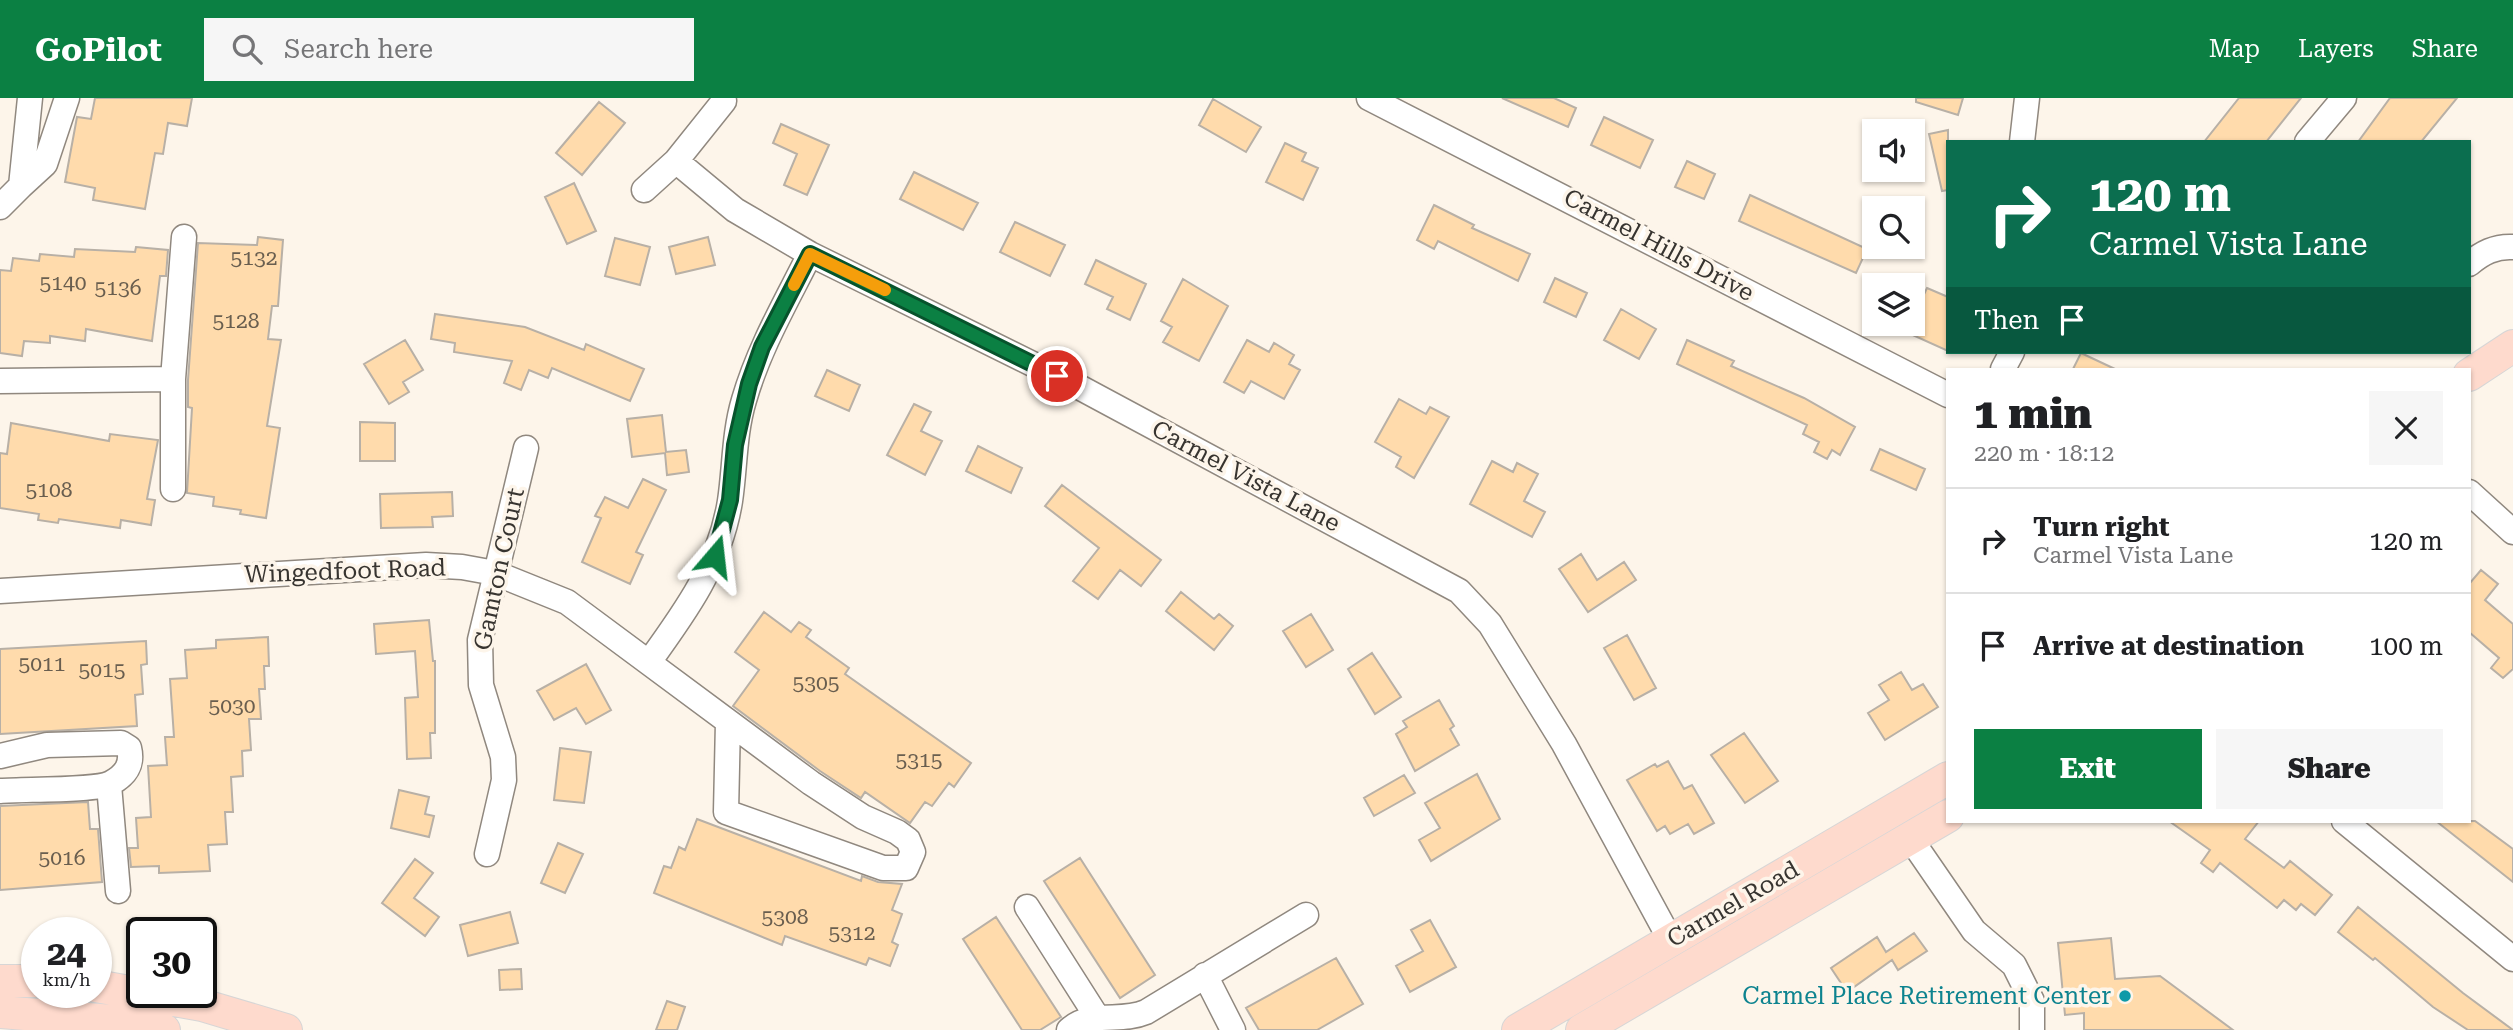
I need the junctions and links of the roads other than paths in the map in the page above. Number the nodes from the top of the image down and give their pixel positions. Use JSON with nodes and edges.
{"nodes":[{"id":1,"x":30,"y":98,"type":"edge"},
{"id":2,"x":67,"y":98,"type":"edge"},
{"id":3,"x":1369,"y":98,"type":"edge"},
{"id":4,"x":2026,"y":98,"type":"edge"},
{"id":5,"x":2344,"y":98,"type":"edge"},
{"id":6,"x":724,"y":100,"type":"dead end"},
{"id":7,"x":2022,"y":140,"type":"edge"},
{"id":8,"x":2309,"y":140,"type":"edge"},
{"id":9,"x":676,"y":161,"type":"junction"},
{"id":10,"x":21,"y":186,"type":"junction"},
{"id":11,"x":644,"y":190,"type":"dead end"},
{"id":12,"x":0,"y":207,"type":"edge"},
{"id":13,"x":184,"y":237,"type":"dead end"},
{"id":14,"x":2513,"y":247,"type":"edge"},
{"id":15,"x":810,"y":254,"type":"junction"},
{"id":16,"x":2471,"y":262,"type":"edge"},
{"id":17,"x":2513,"y":346,"type":"edge"},
{"id":18,"x":2471,"y":374,"type":"edge"},
{"id":19,"x":173,"y":379,"type":"junction"},
{"id":20,"x":0,"y":381,"type":"edge"},
{"id":21,"x":1946,"y":394,"type":"edge"},
{"id":22,"x":526,"y":448,"type":"dead end"},
{"id":23,"x":173,"y":489,"type":"dead end"},
{"id":24,"x":2471,"y":494,"type":"edge"},
{"id":25,"x":2513,"y":532,"type":"edge"},
{"id":26,"x":495,"y":573,"type":"junction"},
{"id":27,"x":0,"y":591,"type":"edge"},
{"id":28,"x":649,"y":662,"type":"junction"},
{"id":29,"x":728,"y":722,"type":"junction"},
{"id":30,"x":0,"y":756,"type":"edge"},
{"id":31,"x":1946,"y":779,"type":"edge"},
{"id":32,"x":108,"y":785,"type":"junction"},
{"id":33,"x":0,"y":790,"type":"edge"},
{"id":34,"x":1946,"y":817,"type":"edge"},
{"id":35,"x":2346,"y":823,"type":"edge"},
{"id":36,"x":1910,"y":838,"type":"junction"},
{"id":37,"x":487,"y":854,"type":"dead end"},
{"id":38,"x":118,"y":891,"type":"dead end"},
{"id":39,"x":1027,"y":907,"type":"dead end"},
{"id":40,"x":1306,"y":915,"type":"dead end"},
{"id":41,"x":1671,"y":941,"type":"junction"},
{"id":42,"x":2513,"y":959,"type":"edge"},
{"id":43,"x":1205,"y":975,"type":"junction"},
{"id":44,"x":0,"y":981,"type":"edge"},
{"id":45,"x":21,"y":981,"type":"edge"},
{"id":46,"x":112,"y":989,"type":"edge"},
{"id":47,"x":0,"y":1012,"type":"edge"},
{"id":48,"x":1097,"y":1017,"type":"junction"},
{"id":49,"x":62,"y":1023,"type":"edge"},
{"id":50,"x":111,"y":1026,"type":"edge"},
{"id":51,"x":1536,"y":1026,"type":"edge"},
{"id":52,"x":164,"y":1030,"type":"edge"},
{"id":53,"x":286,"y":1030,"type":"edge"},
{"id":54,"x":1069,"y":1030,"type":"edge"},
{"id":55,"x":1233,"y":1030,"type":"edge"},
{"id":56,"x":1582,"y":1030,"type":"edge"},
{"id":57,"x":2032,"y":1030,"type":"edge"}],
"edges":[{"from":1,"to":10,"type":"street"},
{"from":2,"to":10,"type":"street"},
{"from":3,"to":21,"type":"street","name":"Carmel Hills Drive"},
{"from":4,"to":7,"type":"street"},
{"from":5,"to":8,"type":"street"},
{"from":6,"to":9,"type":"street"},
{"from":9,"to":11,"type":"street"},
{"from":9,"to":15,"type":"street","name":"Carmel Vista Lane"},
{"from":10,"to":12,"type":"street"},
{"from":13,"to":19,"type":"street"},
{"from":14,"to":16,"type":"street"},
{"from":15,"to":28,"type":"street"},
{"from":15,"to":41,"type":"street","name":"Carmel Vista Lane"},
{"from":17,"to":18,"type":"main road"},
{"from":19,"to":20,"type":"street"},
{"from":19,"to":23,"type":"street"},
{"from":22,"to":26,"type":"street","name":"Gamton Court"},
{"from":24,"to":25,"type":"street"},
{"from":26,"to":27,"type":"street","name":"Wingedfoot Road"},
{"from":26,"to":28,"type":"street","name":"Wingedfoot Road"},
{"from":26,"to":37,"type":"street","name":"Gamton Court"},
{"from":28,"to":29,"type":"street","name":"Wingedfoot Road"},
{"from":29,"to":29,"type":"street","name":"Wingedfoot Road"},
{"from":30,"to":32,"type":"street"},
{"from":31,"to":41,"type":"main road","name":"Carmel Road"},
{"from":32,"to":33,"type":"street"},
{"from":32,"to":38,"type":"street"},
{"from":34,"to":36,"type":"main road","name":"Carmel Road"},
{"from":35,"to":42,"type":"street"},
{"from":36,"to":56,"type":"main road","name":"Carmel Road"},
{"from":36,"to":57,"type":"street"},
{"from":39,"to":48,"type":"street"},
{"from":40,"to":43,"type":"street"},
{"from":41,"to":51,"type":"main road","name":"Carmel Road"},
{"from":43,"to":48,"type":"street"},
{"from":43,"to":55,"type":"street"},
{"from":44,"to":45,"type":"main road"},
{"from":46,"to":53,"type":"main road"},
{"from":47,"to":49,"type":"main road"},
{"from":48,"to":54,"type":"street"},
{"from":49,"to":50,"type":"main road"},
{"from":50,"to":52,"type":"main road"}]}
